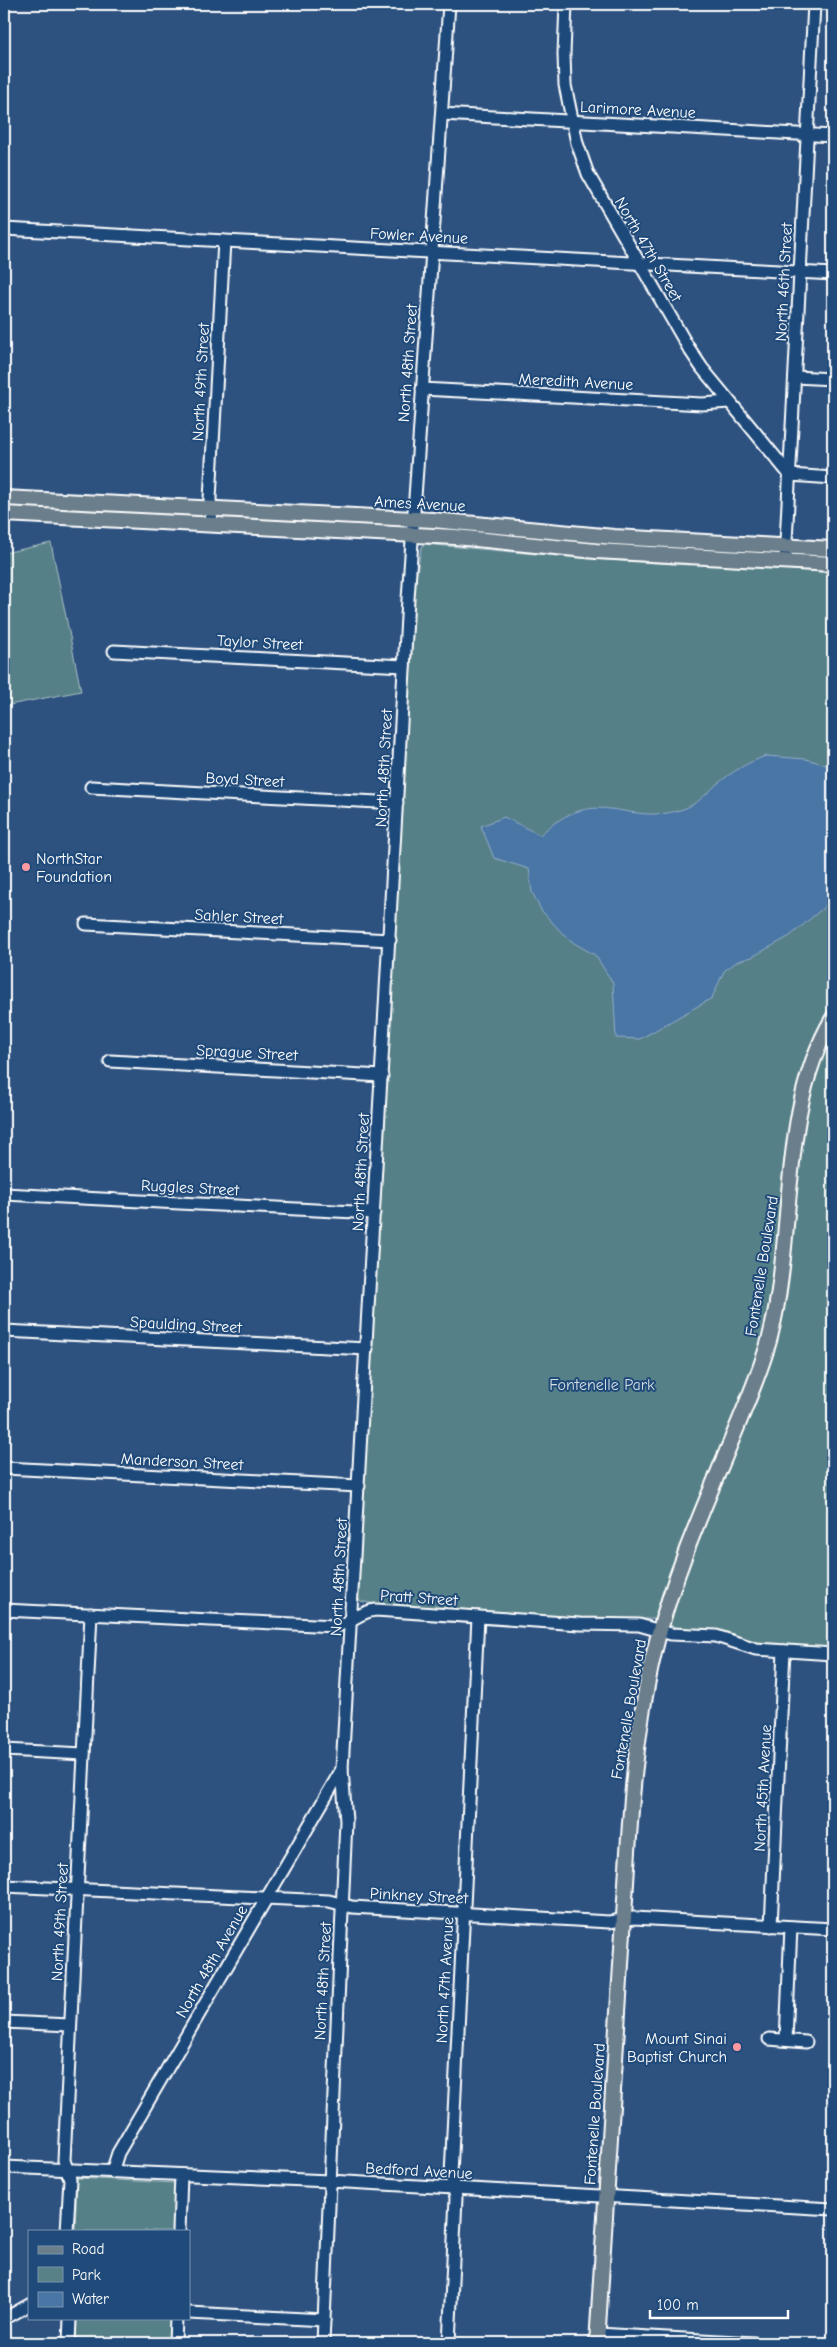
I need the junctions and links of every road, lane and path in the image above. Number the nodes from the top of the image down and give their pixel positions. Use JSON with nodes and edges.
{"nodes":[{"id":1,"x":449,"y":4,"type":"edge"},
{"id":2,"x":566,"y":4,"type":"edge"},
{"id":3,"x":814,"y":4,"type":"edge"},
{"id":4,"x":442,"y":114,"type":"junction"},
{"id":5,"x":572,"y":122,"type":"junction"},
{"id":6,"x":807,"y":135,"type":"junction"},
{"id":7,"x":833,"y":136,"type":"edge"},
{"id":8,"x":4,"y":229,"type":"edge"},
{"id":9,"x":224,"y":241,"type":"junction"},
{"id":10,"x":432,"y":251,"type":"junction"},
{"id":11,"x":638,"y":264,"type":"junction"},
{"id":12,"x":800,"y":273,"type":"junction"},
{"id":13,"x":833,"y":274,"type":"edge"},
{"id":14,"x":795,"y":377,"type":"junction"},
{"id":15,"x":833,"y":379,"type":"edge"},
{"id":16,"x":422,"y":389,"type":"junction"},
{"id":17,"x":729,"y":402,"type":"junction"},
{"id":18,"x":790,"y":476,"type":"junction"},
{"id":19,"x":833,"y":478,"type":"edge"},
{"id":20,"x":4,"y":498,"type":"edge"},
{"id":21,"x":212,"y":509,"type":"junction"},
{"id":22,"x":4,"y":514,"type":"edge"},
{"id":23,"x":414,"y":519,"type":"junction"},
{"id":24,"x":212,"y":524,"type":"junction"},
{"id":25,"x":413,"y":535,"type":"junction"},
{"id":26,"x":786,"y":546,"type":"junction"},
{"id":27,"x":833,"y":549,"type":"edge"},
{"id":28,"x":785,"y":561,"type":"junction"},
{"id":29,"x":833,"y":564,"type":"edge"},
{"id":30,"x":114,"y":651,"type":"dead end"},
{"id":31,"x":404,"y":666,"type":"junction"},
{"id":32,"x":91,"y":787,"type":"dead end"},
{"id":33,"x":397,"y":804,"type":"junction"},
{"id":34,"x":86,"y":924,"type":"dead end"},
{"id":35,"x":390,"y":940,"type":"junction"},
{"id":36,"x":833,"y":1018,"type":"edge"},
{"id":37,"x":110,"y":1061,"type":"dead end"},
{"id":38,"x":382,"y":1076,"type":"junction"},
{"id":39,"x":4,"y":1194,"type":"edge"},
{"id":40,"x":374,"y":1212,"type":"junction"},
{"id":41,"x":4,"y":1331,"type":"edge"},
{"id":42,"x":367,"y":1349,"type":"junction"},
{"id":43,"x":4,"y":1468,"type":"edge"},
{"id":44,"x":359,"y":1486,"type":"junction"},
{"id":45,"x":4,"y":1610,"type":"edge"},
{"id":46,"x":91,"y":1614,"type":"junction"},
{"id":47,"x":478,"y":1617,"type":"junction"},
{"id":48,"x":352,"y":1620,"type":"junction"},
{"id":49,"x":660,"y":1630,"type":"junction"},
{"id":50,"x":784,"y":1651,"type":"junction"},
{"id":51,"x":833,"y":1654,"type":"edge"},
{"id":52,"x":4,"y":1750,"type":"edge"},
{"id":53,"x":84,"y":1754,"type":"junction"},
{"id":54,"x":342,"y":1769,"type":"junction"},
{"id":55,"x":4,"y":1886,"type":"edge"},
{"id":56,"x":77,"y":1889,"type":"junction"},
{"id":57,"x":267,"y":1899,"type":"junction"},
{"id":58,"x":342,"y":1904,"type":"junction"},
{"id":59,"x":464,"y":1913,"type":"junction"},
{"id":60,"x":624,"y":1920,"type":"junction"},
{"id":61,"x":771,"y":1926,"type":"junction"},
{"id":62,"x":791,"y":1927,"type":"junction"},
{"id":63,"x":833,"y":1929,"type":"edge"},
{"id":64,"x":4,"y":2022,"type":"edge"},
{"id":65,"x":70,"y":2025,"type":"junction"},
{"id":66,"x":769,"y":2039,"type":"dead end"},
{"id":67,"x":786,"y":2040,"type":"junction"},
{"id":68,"x":806,"y":2042,"type":"dead end"},
{"id":69,"x":4,"y":2167,"type":"edge"},
{"id":70,"x":67,"y":2170,"type":"junction"},
{"id":71,"x":112,"y":2172,"type":"junction"},
{"id":72,"x":181,"y":2175,"type":"junction"},
{"id":73,"x":329,"y":2181,"type":"junction"},
{"id":74,"x":454,"y":2188,"type":"junction"},
{"id":75,"x":606,"y":2196,"type":"junction"},
{"id":76,"x":833,"y":2209,"type":"edge"},
{"id":77,"x":68,"y":2230,"type":"edge"},
{"id":78,"x":179,"y":2230,"type":"edge"},
{"id":79,"x":28,"y":2307,"type":"edge"},
{"id":80,"x":190,"y":2313,"type":"edge"},
{"id":81,"x":4,"y":2319,"type":"edge"},
{"id":82,"x":70,"y":2320,"type":"edge"},
{"id":83,"x":176,"y":2320,"type":"edge"},
{"id":84,"x":324,"y":2320,"type":"junction"},
{"id":85,"x":598,"y":2339,"type":"edge"},
{"id":86,"x":69,"y":2343,"type":"edge"},
{"id":87,"x":175,"y":2343,"type":"edge"},
{"id":88,"x":323,"y":2343,"type":"edge"},
{"id":89,"x":449,"y":2343,"type":"edge"},
{"id":90,"x":754,"y":2343,"type":"edge"}],
"edges":[{"from":1,"to":4,"type":"street","name":"North 48th Street"},
{"from":2,"to":5,"type":"street","name":"North 47th Street"},
{"from":3,"to":6,"type":"street","name":"North 46th Street"},
{"from":4,"to":5,"type":"street","name":"Larimore Avenue"},
{"from":4,"to":10,"type":"street","name":"North 48th Street"},
{"from":5,"to":6,"type":"street","name":"Larimore Avenue"},
{"from":5,"to":11,"type":"street","name":"North 47th Street"},
{"from":6,"to":7,"type":"street","name":"Larimore Avenue"},
{"from":6,"to":12,"type":"street","name":"North 46th Street"},
{"from":8,"to":9,"type":"street","name":"Fowler Avenue"},
{"from":9,"to":10,"type":"street","name":"Fowler Avenue"},
{"from":9,"to":21,"type":"street","name":"North 49th Street"},
{"from":10,"to":11,"type":"street","name":"Fowler Avenue"},
{"from":10,"to":16,"type":"street","name":"North 48th Street"},
{"from":11,"to":12,"type":"street","name":"Fowler Avenue"},
{"from":11,"to":17,"type":"street","name":"North 47th Street"},
{"from":12,"to":13,"type":"street","name":"Fowler Avenue"},
{"from":12,"to":14,"type":"street","name":"North 46th Street"},
{"from":14,"to":15,"type":"street"},
{"from":14,"to":18,"type":"street","name":"North 46th Street"},
{"from":16,"to":17,"type":"street","name":"Meredith Avenue"},
{"from":16,"to":23,"type":"street","name":"North 48th Street"},
{"from":17,"to":18,"type":"street","name":"North 47th Street"},
{"from":18,"to":19,"type":"street"},
{"from":18,"to":26,"type":"street","name":"North 46th Street"},
{"from":20,"to":21,"type":"main road","name":"Ames Avenue"},
{"from":21,"to":23,"type":"main road","name":"Ames Avenue"},
{"from":21,"to":24,"type":"street","name":"North 49th Street"},
{"from":22,"to":24,"type":"main road","name":"Ames Avenue"},
{"from":23,"to":25,"type":"street","name":"North 48th Street"},
{"from":23,"to":26,"type":"main road","name":"Ames Avenue"},
{"from":24,"to":25,"type":"main road","name":"Ames Avenue"},
{"from":25,"to":28,"type":"main road","name":"Ames Avenue"},
{"from":25,"to":31,"type":"street","name":"North 48th Street"},
{"from":26,"to":27,"type":"main road","name":"Ames Avenue"},
{"from":26,"to":28,"type":"street","name":"North 46th Street"},
{"from":28,"to":29,"type":"main road","name":"Ames Avenue"},
{"from":30,"to":31,"type":"street","name":"Taylor Street"},
{"from":31,"to":33,"type":"street","name":"North 48th Street"},
{"from":32,"to":33,"type":"street","name":"Boyd Street"},
{"from":33,"to":35,"type":"street","name":"North 48th Street"},
{"from":34,"to":35,"type":"street","name":"Sahler Street"},
{"from":35,"to":38,"type":"street","name":"North 48th Street"},
{"from":36,"to":49,"type":"main road","name":"Fontenelle Boulevard"},
{"from":37,"to":38,"type":"street","name":"Sprague Street"},
{"from":38,"to":40,"type":"street","name":"North 48th Street"},
{"from":39,"to":40,"type":"street","name":"Ruggles Street"},
{"from":40,"to":42,"type":"street","name":"North 48th Street"},
{"from":41,"to":42,"type":"street","name":"Spaulding Street"},
{"from":42,"to":44,"type":"street","name":"North 48th Street"},
{"from":43,"to":44,"type":"street","name":"Manderson Street"},
{"from":44,"to":48,"type":"street","name":"North 48th Street"},
{"from":45,"to":46,"type":"street","name":"Pratt Street"},
{"from":46,"to":48,"type":"street","name":"Pratt Street"},
{"from":46,"to":53,"type":"street","name":"North 49th Street"},
{"from":47,"to":48,"type":"street","name":"Pratt Street"},
{"from":47,"to":49,"type":"street","name":"Pratt Street"},
{"from":47,"to":59,"type":"street","name":"North 47th Avenue"},
{"from":48,"to":54,"type":"street","name":"North 48th Street"},
{"from":49,"to":50,"type":"street","name":"Pratt Street"},
{"from":49,"to":60,"type":"main road","name":"Fontenelle Boulevard"},
{"from":50,"to":51,"type":"street","name":"Pratt Street"},
{"from":50,"to":61,"type":"street","name":"North 45th Avenue"},
{"from":52,"to":53,"type":"street"},
{"from":53,"to":56,"type":"street","name":"North 49th Street"},
{"from":54,"to":57,"type":"street","name":"North 48th Avenue"},
{"from":54,"to":58,"type":"street","name":"North 48th Street"},
{"from":55,"to":56,"type":"street","name":"Pinkney Street"},
{"from":56,"to":57,"type":"street","name":"Pinkney Street"},
{"from":56,"to":65,"type":"street","name":"North 49th Street"},
{"from":57,"to":58,"type":"street","name":"Pinkney Street"},
{"from":57,"to":71,"type":"street","name":"North 48th Avenue"},
{"from":58,"to":59,"type":"street","name":"Pinkney Street"},
{"from":58,"to":73,"type":"street","name":"North 48th Street"},
{"from":59,"to":60,"type":"street","name":"Pinkney Street"},
{"from":59,"to":74,"type":"street","name":"North 47th Avenue"},
{"from":60,"to":61,"type":"street","name":"Pinkney Street"},
{"from":60,"to":75,"type":"main road","name":"Fontenelle Boulevard"},
{"from":61,"to":62,"type":"street","name":"Pinkney Street"},
{"from":62,"to":63,"type":"street","name":"Pinkney Street"},
{"from":62,"to":67,"type":"street"},
{"from":64,"to":65,"type":"street"},
{"from":65,"to":70,"type":"street","name":"North 49th Street"},
{"from":66,"to":67,"type":"street"},
{"from":67,"to":68,"type":"street"},
{"from":69,"to":70,"type":"street","name":"Bedford Avenue"},
{"from":70,"to":71,"type":"street","name":"Bedford Avenue"},
{"from":70,"to":77,"type":"street","name":"North 49th Street"},
{"from":71,"to":72,"type":"street","name":"Bedford Avenue"},
{"from":72,"to":73,"type":"street","name":"Bedford Avenue"},
{"from":72,"to":78,"type":"street"},
{"from":73,"to":74,"type":"street","name":"Bedford Avenue"},
{"from":73,"to":84,"type":"street","name":"North 48th Street"},
{"from":74,"to":75,"type":"street","name":"Bedford Avenue"},
{"from":74,"to":89,"type":"street","name":"North 47th Avenue"},
{"from":75,"to":76,"type":"street","name":"Bedford Avenue"},
{"from":75,"to":85,"type":"main road","name":"Fontenelle Boulevard"},
{"from":79,"to":81,"type":"street"},
{"from":80,"to":84,"type":"street"},
{"from":82,"to":86,"type":"street"},
{"from":83,"to":87,"type":"street"},
{"from":84,"to":88,"type":"street","name":"North 48th Street"},
{"from":85,"to":90,"type":"street"}]}
